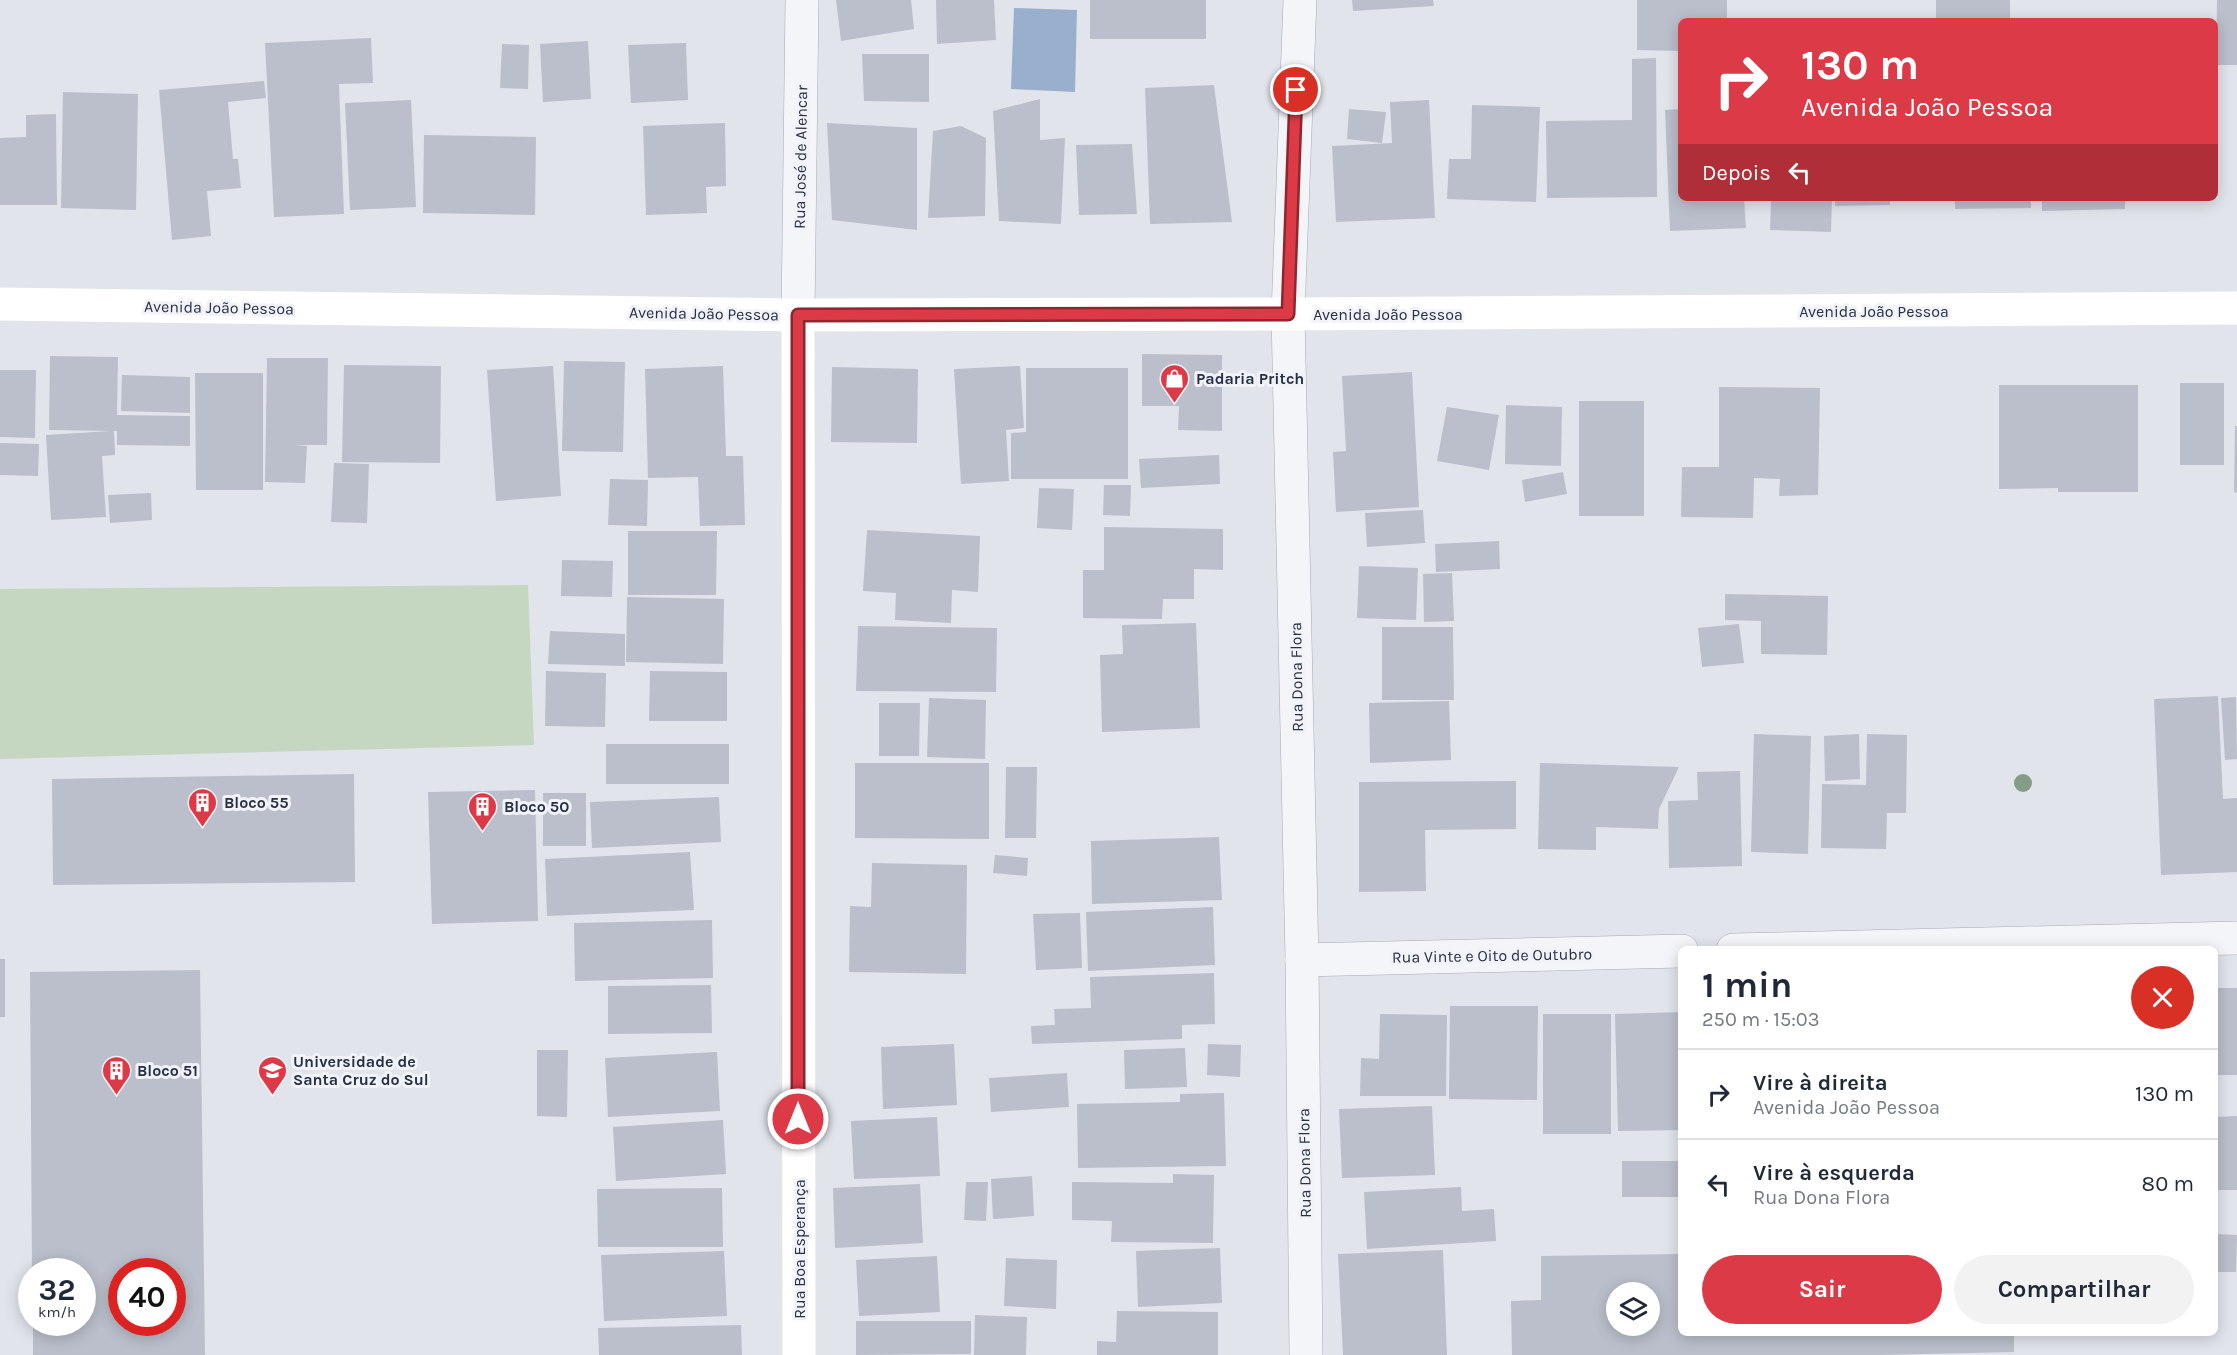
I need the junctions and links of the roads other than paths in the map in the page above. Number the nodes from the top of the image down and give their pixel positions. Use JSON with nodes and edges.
{"nodes":[{"id":1,"x":802,"y":0,"type":"edge"},
{"id":2,"x":1300,"y":0,"type":"edge"},
{"id":3,"x":0,"y":304,"type":"edge"},
{"id":4,"x":2237,"y":308,"type":"edge"},
{"id":5,"x":1288,"y":314,"type":"junction"},
{"id":6,"x":798,"y":315,"type":"junction"},
{"id":7,"x":2237,"y":938,"type":"edge"},
{"id":8,"x":1900,"y":946,"type":"edge"},
{"id":9,"x":1678,"y":951,"type":"edge"},
{"id":10,"x":1302,"y":960,"type":"junction"},
{"id":11,"x":799,"y":1355,"type":"edge"},
{"id":12,"x":1306,"y":1355,"type":"edge"}],
"edges":[{"from":1,"to":6,"type":"street","name":"Rua José de Alencar"},
{"from":2,"to":5,"type":"street","name":"Rua Dona Flora"},
{"from":3,"to":6,"type":"street","name":"Avenida João Pessoa"},
{"from":4,"to":5,"type":"street","name":"Avenida João Pessoa"},
{"from":5,"to":6,"type":"street","name":"Avenida João Pessoa"},
{"from":5,"to":10,"type":"street","name":"Rua Dona Flora"},
{"from":6,"to":11,"type":"street","name":"Rua Boa Esperança"},
{"from":7,"to":8,"type":"street"},
{"from":9,"to":10,"type":"street","name":"Rua Vinte e Oito de Outubro"},
{"from":10,"to":12,"type":"street","name":"Rua Dona Flora"}]}
